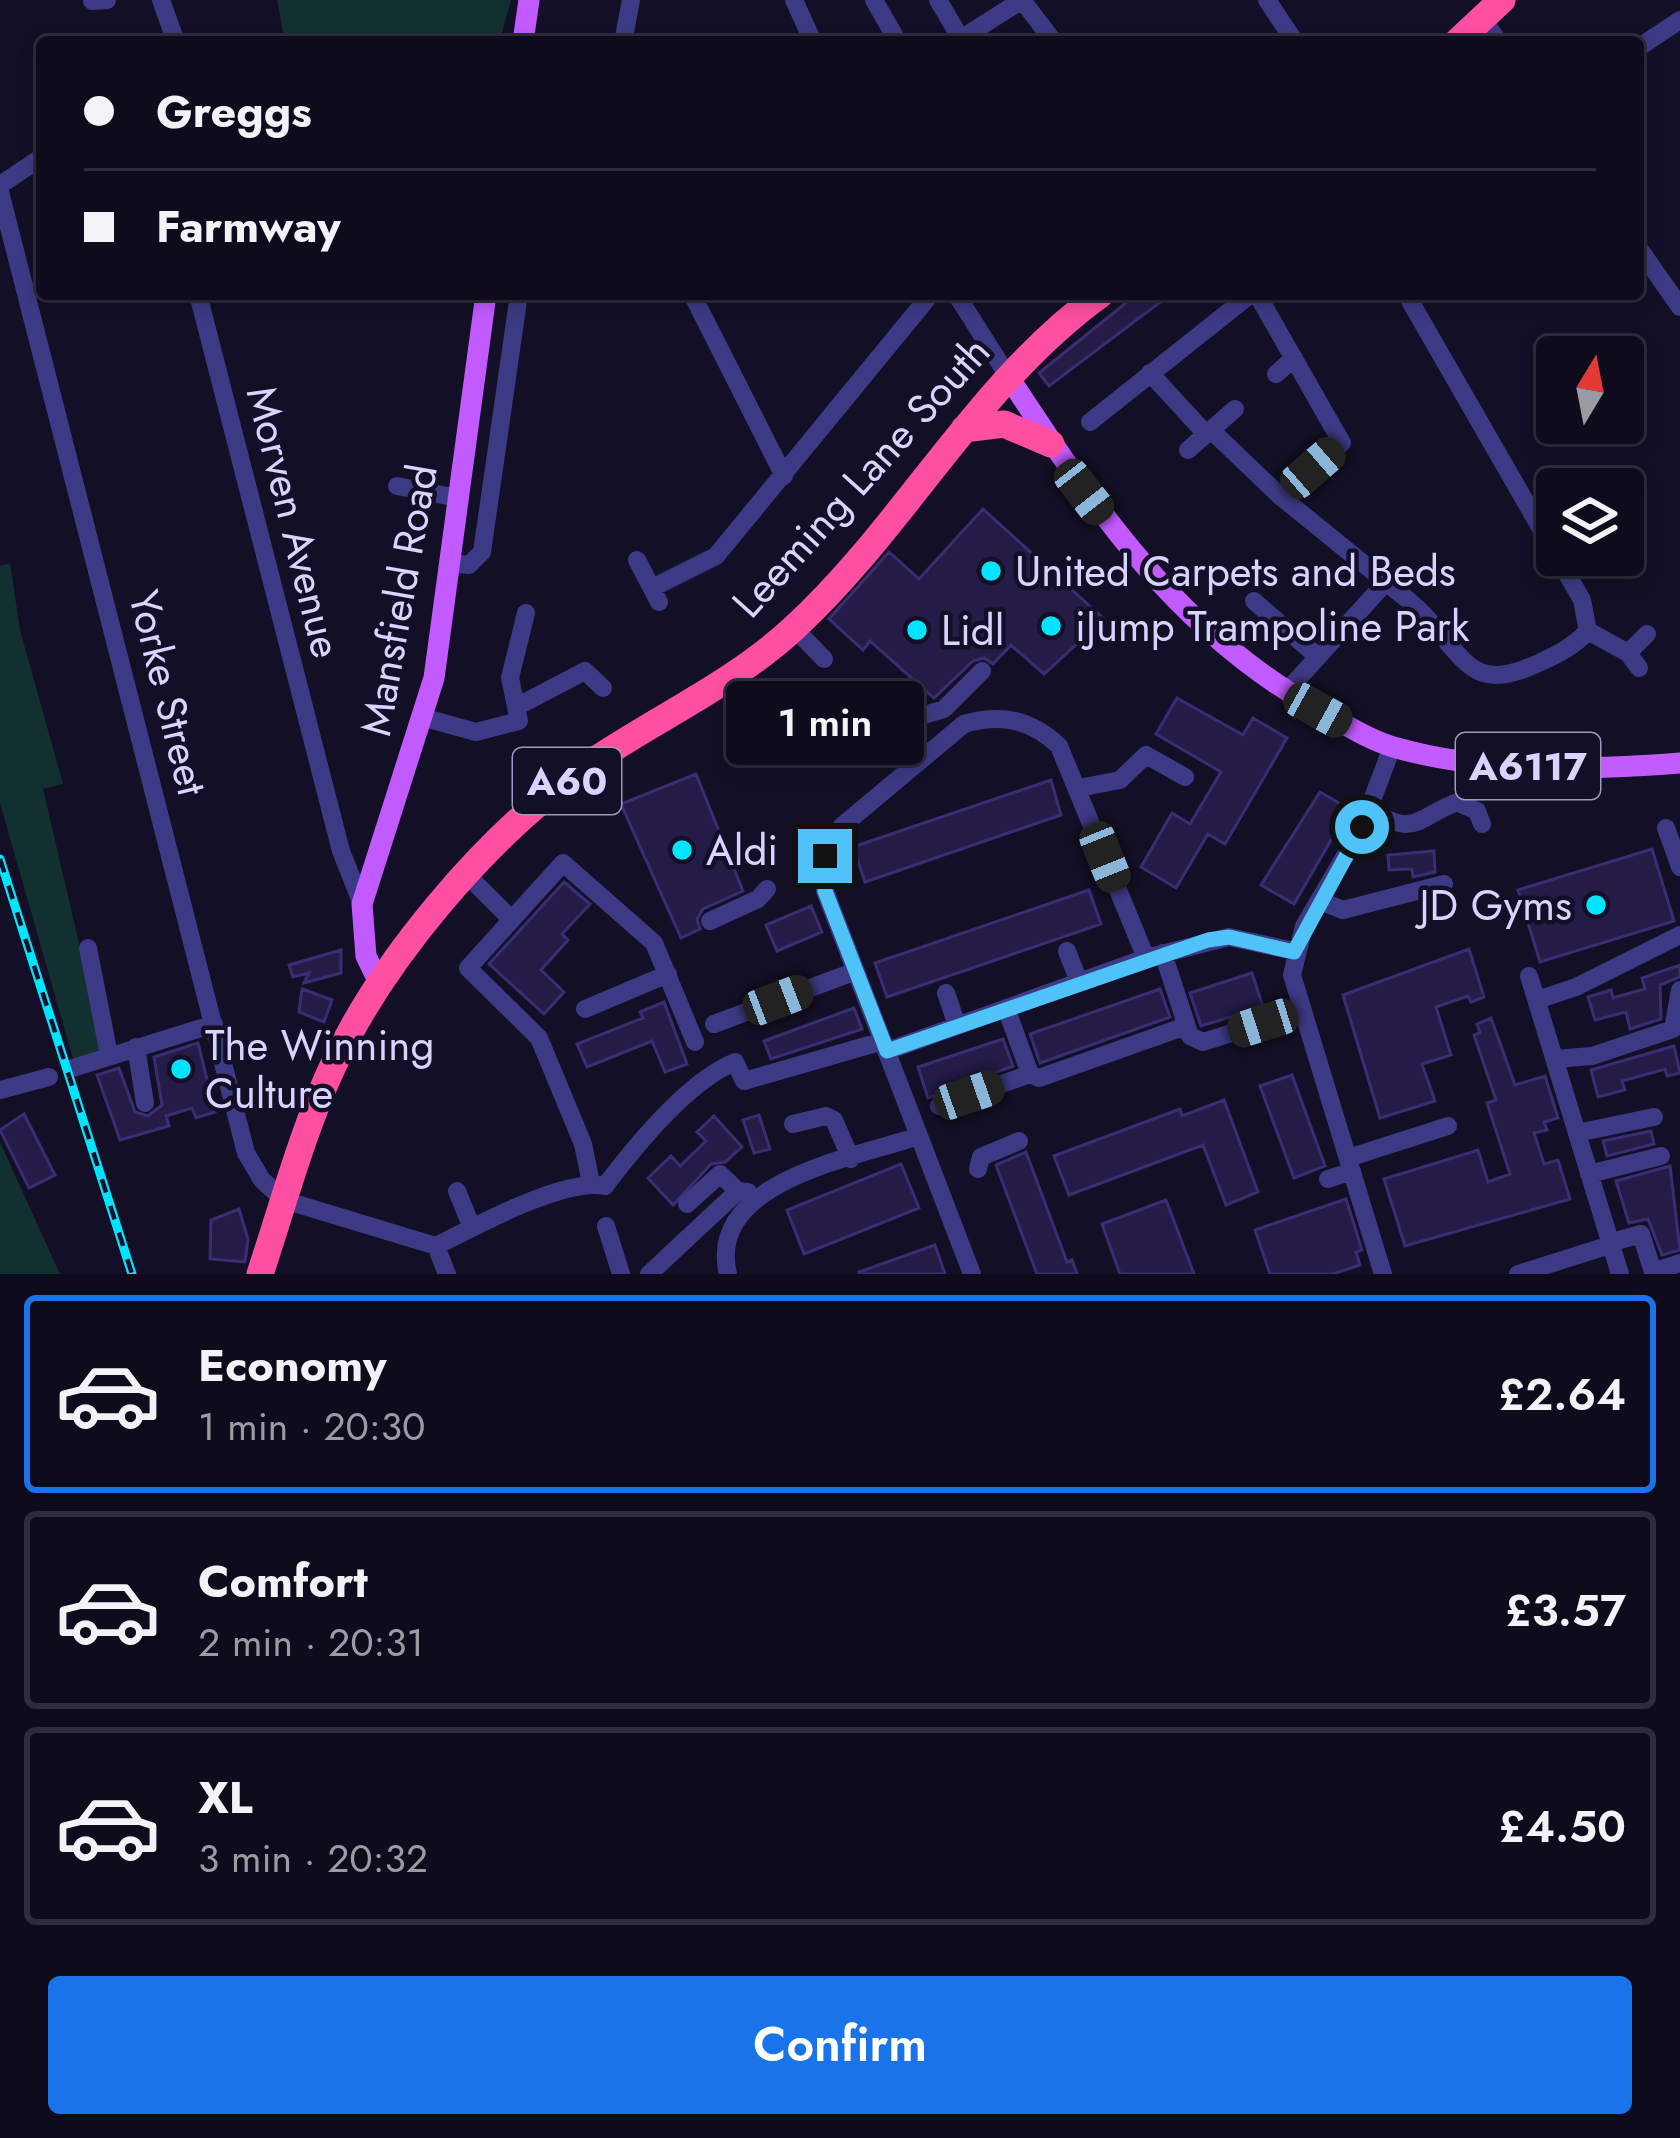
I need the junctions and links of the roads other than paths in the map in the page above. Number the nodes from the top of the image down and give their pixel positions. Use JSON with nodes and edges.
{"nodes":[{"id":1,"x":107,"y":0,"type":"edge"},
{"id":2,"x":161,"y":0,"type":"edge"},
{"id":3,"x":529,"y":0,"type":"edge"},
{"id":4,"x":631,"y":0,"type":"edge"},
{"id":5,"x":794,"y":0,"type":"edge"},
{"id":6,"x":874,"y":0,"type":"edge"},
{"id":7,"x":938,"y":0,"type":"edge"},
{"id":8,"x":1267,"y":0,"type":"edge"},
{"id":9,"x":92,"y":2,"type":"edge"},
{"id":10,"x":1680,"y":20,"type":"edge"},
{"id":11,"x":1495,"y":21,"type":"edge"},
{"id":12,"x":174,"y":36,"type":"edge"},
{"id":13,"x":524,"y":36,"type":"edge"},
{"id":14,"x":624,"y":36,"type":"edge"},
{"id":15,"x":810,"y":36,"type":"edge"},
{"id":16,"x":895,"y":36,"type":"edge"},
{"id":17,"x":963,"y":36,"type":"edge"},
{"id":18,"x":969,"y":36,"type":"edge"},
{"id":19,"x":1049,"y":36,"type":"edge"},
{"id":20,"x":1290,"y":36,"type":"edge"},
{"id":21,"x":1468,"y":36,"type":"edge"},
{"id":22,"x":1644,"y":44,"type":"edge"},
{"id":23,"x":36,"y":161,"type":"edge"},
{"id":24,"x":0,"y":188,"type":"edge"},
{"id":25,"x":1644,"y":256,"type":"edge"},
{"id":26,"x":200,"y":300,"type":"edge"},
{"id":27,"x":485,"y":300,"type":"edge"},
{"id":28,"x":518,"y":300,"type":"edge"},
{"id":29,"x":695,"y":300,"type":"edge"},
{"id":30,"x":926,"y":300,"type":"edge"},
{"id":31,"x":960,"y":300,"type":"edge"},
{"id":32,"x":1085,"y":300,"type":"edge"},
{"id":33,"x":1246,"y":300,"type":"edge"},
{"id":34,"x":1258,"y":300,"type":"edge"},
{"id":35,"x":1409,"y":300,"type":"edge"},
{"id":36,"x":1680,"y":307,"type":"edge"},
{"id":37,"x":483,"y":321,"type":"junction"},
{"id":38,"x":514,"y":327,"type":"junction"},
{"id":39,"x":1294,"y":358,"type":"junction"},
{"id":40,"x":1150,"y":373,"type":"junction"},
{"id":41,"x":1276,"y":374,"type":"dead end"},
{"id":42,"x":1007,"y":376,"type":"junction"},
{"id":43,"x":1235,"y":409,"type":"dead end"},
{"id":44,"x":1090,"y":422,"type":"dead end"},
{"id":45,"x":964,"y":429,"type":"junction"},
{"id":46,"x":1208,"y":432,"type":"junction"},
{"id":47,"x":1051,"y":444,"type":"junction"},
{"id":48,"x":1188,"y":450,"type":"dead end"},
{"id":49,"x":784,"y":476,"type":"junction"},
{"id":50,"x":397,"y":486,"type":"dead end"},
{"id":51,"x":1280,"y":496,"type":"junction"},
{"id":52,"x":458,"y":498,"type":"junction"},
{"id":53,"x":638,"y":560,"type":"dead end"},
{"id":54,"x":449,"y":563,"type":"junction"},
{"id":55,"x":1386,"y":582,"type":"junction"},
{"id":56,"x":1254,"y":601,"type":"dead end"},
{"id":57,"x":526,"y":613,"type":"dead end"},
{"id":58,"x":794,"y":628,"type":"junction"},
{"id":59,"x":1588,"y":632,"type":"junction"},
{"id":60,"x":1646,"y":634,"type":"dead end"},
{"id":61,"x":1318,"y":657,"type":"junction"},
{"id":62,"x":824,"y":658,"type":"dead end"},
{"id":63,"x":982,"y":671,"type":"dead end"},
{"id":64,"x":603,"y":688,"type":"dead end"},
{"id":65,"x":1286,"y":692,"type":"junction"},
{"id":66,"x":516,"y":707,"type":"junction"},
{"id":67,"x":918,"y":717,"type":"dead end"},
{"id":68,"x":425,"y":718,"type":"junction"},
{"id":69,"x":1393,"y":747,"type":"junction"},
{"id":70,"x":1680,"y":763,"type":"edge"},
{"id":71,"x":1185,"y":777,"type":"dead end"},
{"id":72,"x":1079,"y":788,"type":"junction"},
{"id":73,"x":1370,"y":809,"type":"junction"},
{"id":74,"x":1482,"y":824,"type":"dead end"},
{"id":75,"x":1666,"y":827,"type":"dead end"},
{"id":76,"x":1680,"y":867,"type":"edge"},
{"id":77,"x":468,"y":876,"type":"junction"},
{"id":78,"x":1444,"y":884,"type":"dead end"},
{"id":79,"x":767,"y":890,"type":"dead end"},
{"id":80,"x":1320,"y":902,"type":"junction"},
{"id":81,"x":362,"y":904,"type":"junction"},
{"id":82,"x":511,"y":919,"type":"junction"},
{"id":83,"x":710,"y":920,"type":"dead end"},
{"id":84,"x":1680,"y":935,"type":"edge"},
{"id":85,"x":88,"y":948,"type":"dead end"},
{"id":86,"x":1067,"y":951,"type":"dead end"},
{"id":87,"x":1294,"y":952,"type":"junction"},
{"id":88,"x":1154,"y":956,"type":"junction"},
{"id":89,"x":856,"y":971,"type":"junction"},
{"id":90,"x":668,"y":974,"type":"junction"},
{"id":91,"x":1529,"y":976,"type":"dead end"},
{"id":92,"x":1079,"y":982,"type":"junction"},
{"id":93,"x":379,"y":983,"type":"junction"},
{"id":94,"x":1680,"y":990,"type":"edge"},
{"id":95,"x":946,"y":993,"type":"dead end"},
{"id":96,"x":1538,"y":1000,"type":"junction"},
{"id":97,"x":1006,"y":1008,"type":"junction"},
{"id":98,"x":585,"y":1009,"type":"dead end"},
{"id":99,"x":1263,"y":1023,"type":"dead end"},
{"id":100,"x":214,"y":1024,"type":"junction"},
{"id":101,"x":714,"y":1024,"type":"dead end"},
{"id":102,"x":957,"y":1025,"type":"junction"},
{"id":103,"x":1186,"y":1025,"type":"junction"},
{"id":104,"x":695,"y":1042,"type":"dead end"},
{"id":105,"x":885,"y":1046,"type":"junction"},
{"id":106,"x":136,"y":1047,"type":"junction"},
{"id":107,"x":110,"y":1055,"type":"junction"},
{"id":108,"x":1555,"y":1059,"type":"junction"},
{"id":109,"x":73,"y":1068,"type":"dead end"},
{"id":110,"x":1030,"y":1074,"type":"junction"},
{"id":111,"x":49,"y":1077,"type":"dead end"},
{"id":112,"x":0,"y":1090,"type":"edge"},
{"id":113,"x":146,"y":1103,"type":"dead end"},
{"id":114,"x":939,"y":1106,"type":"dead end"},
{"id":115,"x":9,"y":1112,"type":"dead end"},
{"id":116,"x":1654,"y":1117,"type":"dead end"},
{"id":117,"x":793,"y":1124,"type":"dead end"},
{"id":118,"x":1448,"y":1126,"type":"dead end"},
{"id":119,"x":1576,"y":1133,"type":"junction"},
{"id":120,"x":919,"y":1136,"type":"junction"},
{"id":121,"x":1018,"y":1141,"type":"dead end"},
{"id":122,"x":1661,"y":1156,"type":"dead end"},
{"id":123,"x":851,"y":1159,"type":"junction"},
{"id":124,"x":1350,"y":1164,"type":"junction"},
{"id":125,"x":978,"y":1169,"type":"dead end"},
{"id":126,"x":1589,"y":1174,"type":"junction"},
{"id":127,"x":1328,"y":1179,"type":"dead end"},
{"id":128,"x":591,"y":1183,"type":"junction"},
{"id":129,"x":457,"y":1191,"type":"dead end"},
{"id":130,"x":284,"y":1200,"type":"junction"},
{"id":131,"x":741,"y":1200,"type":"junction"},
{"id":132,"x":687,"y":1204,"type":"dead end"},
{"id":133,"x":606,"y":1226,"type":"dead end"},
{"id":134,"x":472,"y":1228,"type":"junction"},
{"id":135,"x":1610,"y":1244,"type":"junction"},
{"id":136,"x":436,"y":1246,"type":"junction"},
{"id":137,"x":1680,"y":1263,"type":"edge"},
{"id":138,"x":1525,"y":1273,"type":"edge"},
{"id":139,"x":260,"y":1274,"type":"edge"},
{"id":140,"x":447,"y":1274,"type":"edge"},
{"id":141,"x":621,"y":1274,"type":"edge"},
{"id":142,"x":649,"y":1274,"type":"edge"},
{"id":143,"x":728,"y":1274,"type":"edge"},
{"id":144,"x":972,"y":1274,"type":"edge"},
{"id":145,"x":1383,"y":1274,"type":"edge"},
{"id":146,"x":1620,"y":1274,"type":"edge"}],
"edges":[{"from":1,"to":9,"type":"street"},
{"from":2,"to":12,"type":"street"},
{"from":3,"to":13,"type":"main road"},
{"from":4,"to":14,"type":"street"},
{"from":5,"to":15,"type":"street"},
{"from":6,"to":16,"type":"street"},
{"from":7,"to":17,"type":"street"},
{"from":8,"to":20,"type":"street"},
{"from":10,"to":22,"type":"street"},
{"from":11,"to":21,"type":"highway"},
{"from":18,"to":19,"type":"street"},
{"from":23,"to":24,"type":"street"},
{"from":24,"to":100,"type":"street","name":"Yorke Street"},
{"from":25,"to":36,"type":"street"},
{"from":26,"to":81,"type":"street","name":"Morven Avenue"},
{"from":27,"to":37,"type":"main road","name":"Mansfield Road"},
{"from":28,"to":38,"type":"street"},
{"from":29,"to":49,"type":"street"},
{"from":30,"to":49,"type":"street"},
{"from":31,"to":42,"type":"street"},
{"from":32,"to":42,"type":"highway","name":"Leeming Lane South","number":"A60"},
{"from":33,"to":40,"type":"street"},
{"from":34,"to":39,"type":"street"},
{"from":35,"to":59,"type":"street"},
{"from":37,"to":38,"type":"street"},
{"from":37,"to":52,"type":"main road","name":"Mansfield Road"},
{"from":38,"to":54,"type":"street"},
{"from":39,"to":41,"type":"street"},
{"from":39,"to":51,"type":"street"},
{"from":40,"to":44,"type":"street"},
{"from":40,"to":46,"type":"street"},
{"from":42,"to":45,"type":"highway","name":"Leeming Lane South","number":"A60"},
{"from":42,"to":47,"type":"main road","number":"A6117"},
{"from":43,"to":46,"type":"street"},
{"from":45,"to":47,"type":"highway"},
{"from":45,"to":58,"type":"highway","name":"Leeming Lane South","number":"A60"},
{"from":46,"to":48,"type":"street"},
{"from":46,"to":51,"type":"street"},
{"from":47,"to":65,"type":"main road","number":"A6117"},
{"from":49,"to":53,"type":"street"},
{"from":50,"to":52,"type":"street"},
{"from":51,"to":55,"type":"street"},
{"from":52,"to":54,"type":"main road","name":"Mansfield Road"},
{"from":54,"to":68,"type":"main road","name":"Mansfield Road"},
{"from":55,"to":59,"type":"street"},
{"from":55,"to":61,"type":"street"},
{"from":56,"to":61,"type":"street"},
{"from":57,"to":66,"type":"street"},
{"from":58,"to":62,"type":"street"},
{"from":58,"to":77,"type":"highway","name":"Leeming Lane South","number":"A60"},
{"from":59,"to":60,"type":"street"},
{"from":61,"to":65,"type":"street"},
{"from":63,"to":67,"type":"street"},
{"from":64,"to":66,"type":"street"},
{"from":65,"to":69,"type":"main road","number":"A6117"},
{"from":66,"to":68,"type":"street"},
{"from":68,"to":81,"type":"main road","name":"Mansfield Road"},
{"from":69,"to":70,"type":"main road","number":"A6117"},
{"from":69,"to":73,"type":"street"},
{"from":71,"to":72,"type":"street"},
{"from":72,"to":88,"type":"street"},
{"from":72,"to":89,"type":"street"},
{"from":73,"to":74,"type":"street"},
{"from":73,"to":80,"type":"street"},
{"from":75,"to":76,"type":"street"},
{"from":77,"to":82,"type":"street"},
{"from":77,"to":93,"type":"highway","name":"Leeming Lane South","number":"A60"},
{"from":78,"to":80,"type":"street"},
{"from":79,"to":83,"type":"street"},
{"from":80,"to":87,"type":"street"},
{"from":81,"to":93,"type":"main road","name":"Mansfield Road"},
{"from":82,"to":90,"type":"street"},
{"from":82,"to":128,"type":"street"},
{"from":84,"to":96,"type":"street"},
{"from":85,"to":107,"type":"street"},
{"from":86,"to":92,"type":"street"},
{"from":87,"to":88,"type":"street"},
{"from":87,"to":124,"type":"street"},
{"from":88,"to":92,"type":"street"},
{"from":88,"to":103,"type":"street"},
{"from":89,"to":101,"type":"street"},
{"from":89,"to":105,"type":"street"},
{"from":90,"to":98,"type":"street"},
{"from":90,"to":104,"type":"street"},
{"from":91,"to":96,"type":"street"},
{"from":92,"to":97,"type":"street"},
{"from":93,"to":130,"type":"highway","name":"Leeming Lane South","number":"A60"},
{"from":94,"to":108,"type":"street"},
{"from":95,"to":102,"type":"street"},
{"from":96,"to":108,"type":"street"},
{"from":97,"to":102,"type":"street"},
{"from":97,"to":110,"type":"street"},
{"from":99,"to":103,"type":"street"},
{"from":100,"to":106,"type":"street"},
{"from":100,"to":130,"type":"street","name":"Yorke Street"},
{"from":102,"to":105,"type":"street"},
{"from":103,"to":110,"type":"street"},
{"from":105,"to":120,"type":"street"},
{"from":105,"to":128,"type":"street"},
{"from":106,"to":107,"type":"street"},
{"from":106,"to":113,"type":"street"},
{"from":107,"to":109,"type":"street"},
{"from":108,"to":119,"type":"street"},
{"from":110,"to":114,"type":"street"},
{"from":111,"to":112,"type":"street"},
{"from":112,"to":115,"type":"street"},
{"from":116,"to":119,"type":"street"},
{"from":117,"to":123,"type":"street"},
{"from":118,"to":124,"type":"street"},
{"from":119,"to":126,"type":"street"},
{"from":120,"to":123,"type":"street"},
{"from":120,"to":144,"type":"street"},
{"from":121,"to":125,"type":"street"},
{"from":122,"to":126,"type":"street"},
{"from":123,"to":131,"type":"street"},
{"from":124,"to":127,"type":"street"},
{"from":124,"to":145,"type":"street"},
{"from":126,"to":135,"type":"street"},
{"from":128,"to":134,"type":"street"},
{"from":129,"to":134,"type":"street"},
{"from":130,"to":136,"type":"street"},
{"from":130,"to":139,"type":"highway","number":"A60"},
{"from":131,"to":132,"type":"street"},
{"from":131,"to":142,"type":"street"},
{"from":131,"to":143,"type":"street"},
{"from":133,"to":141,"type":"street"},
{"from":134,"to":136,"type":"street"},
{"from":135,"to":137,"type":"street"},
{"from":135,"to":138,"type":"street"},
{"from":135,"to":146,"type":"street"},
{"from":136,"to":140,"type":"street"}]}
